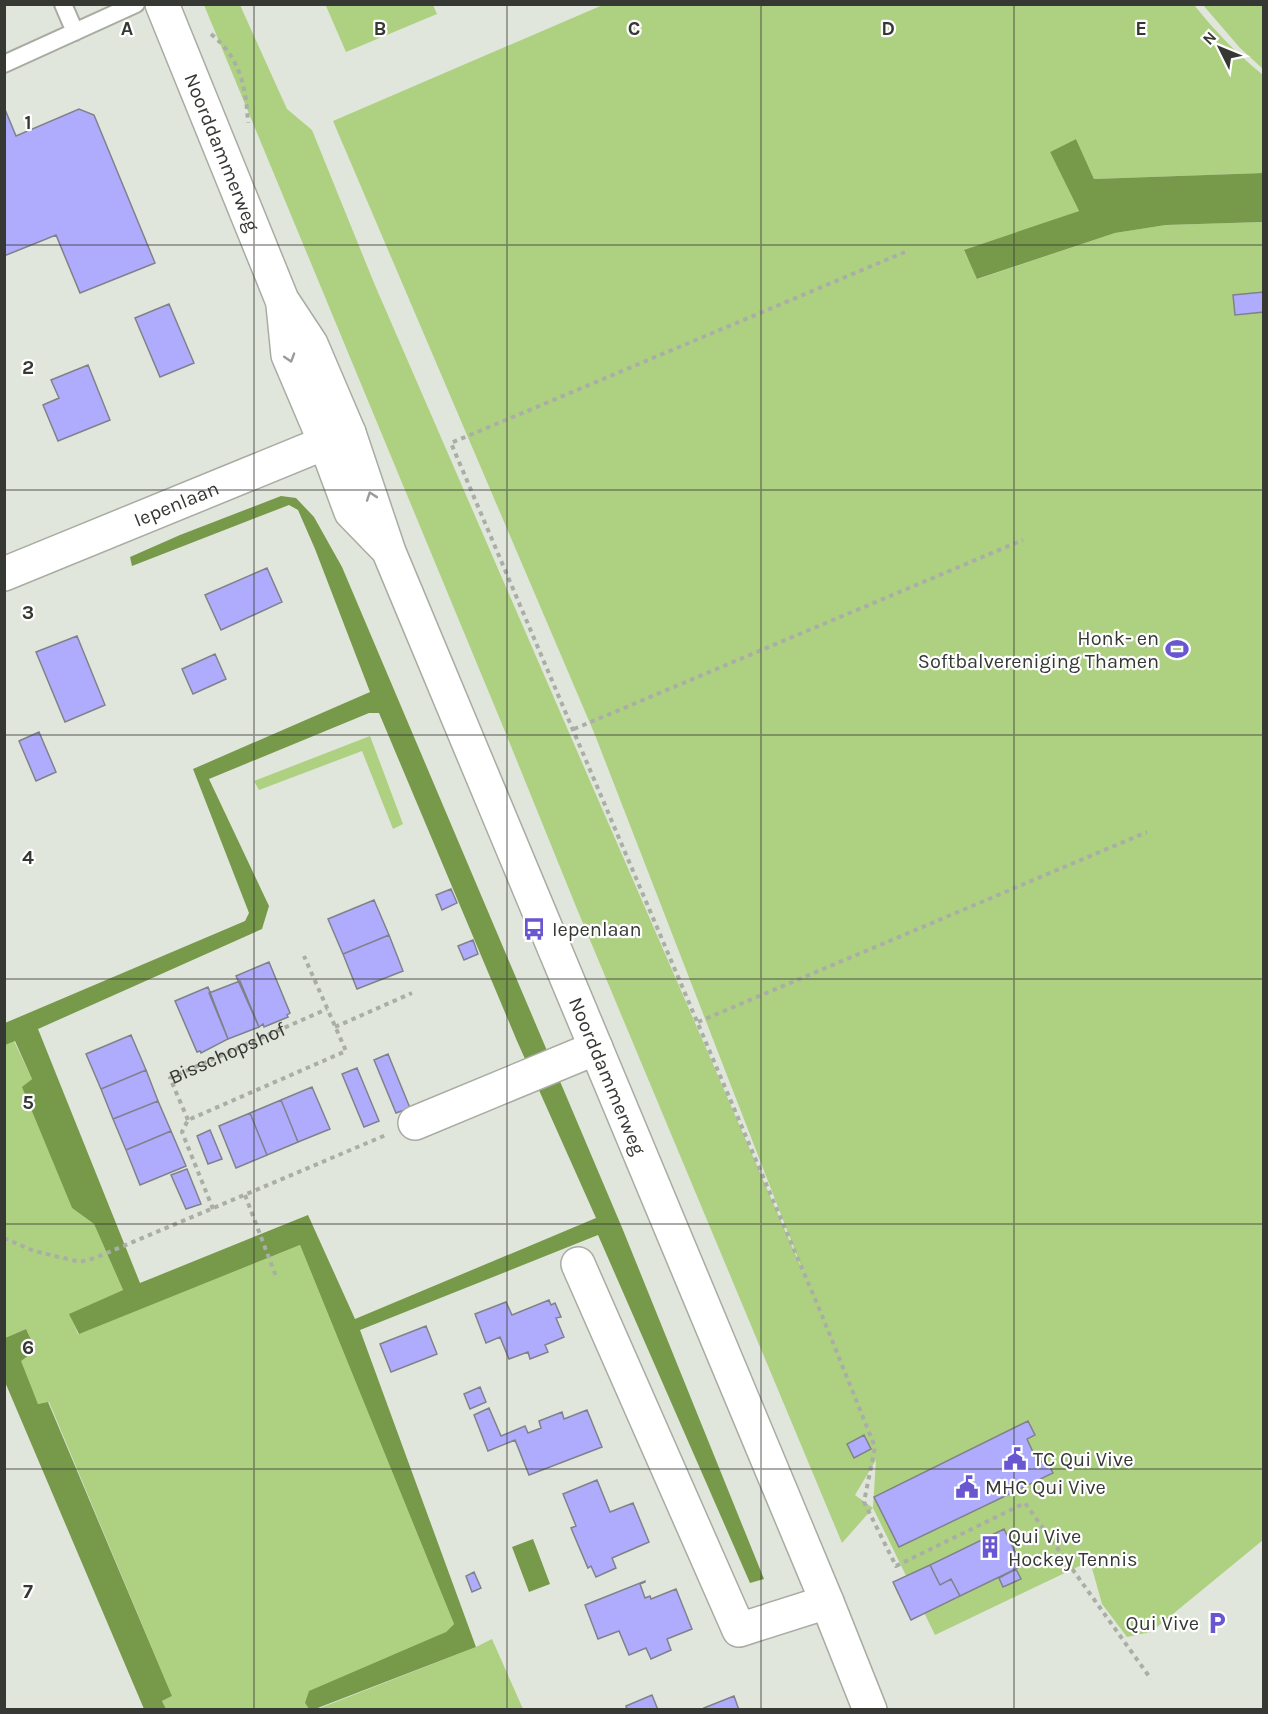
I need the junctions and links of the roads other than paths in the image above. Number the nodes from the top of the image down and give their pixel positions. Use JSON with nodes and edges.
{"nodes":[{"id":1,"x":63,"y":4,"type":"edge"},
{"id":2,"x":135,"y":4,"type":"edge"},
{"id":3,"x":162,"y":4,"type":"edge"},
{"id":4,"x":75,"y":32,"type":"junction"},
{"id":5,"x":4,"y":64,"type":"edge"},
{"id":6,"x":337,"y":437,"type":"junction"},
{"id":7,"x":4,"y":574,"type":"edge"},
{"id":8,"x":581,"y":1053,"type":"junction"},
{"id":9,"x":415,"y":1123,"type":"road end"},
{"id":10,"x":578,"y":1264,"type":"dead end"},
{"id":11,"x":827,"y":1602,"type":"junction"},
{"id":12,"x":870,"y":1710,"type":"edge"}],
"edges":[{"from":1,"to":4,"type":"lane"},
{"from":2,"to":4,"type":"lane"},
{"from":3,"to":6,"type":"street","name":"Noorddammerweg"},
{"from":4,"to":5,"type":"lane"},
{"from":6,"to":7,"type":"street","name":"Iepenlaan"},
{"from":6,"to":8,"type":"street","name":"Noorddammerweg"},
{"from":8,"to":9,"type":"street"},
{"from":8,"to":11,"type":"street","name":"Noorddammerweg"},
{"from":10,"to":11,"type":"street"},
{"from":11,"to":12,"type":"street","name":"Noorddammerweg"}]}
